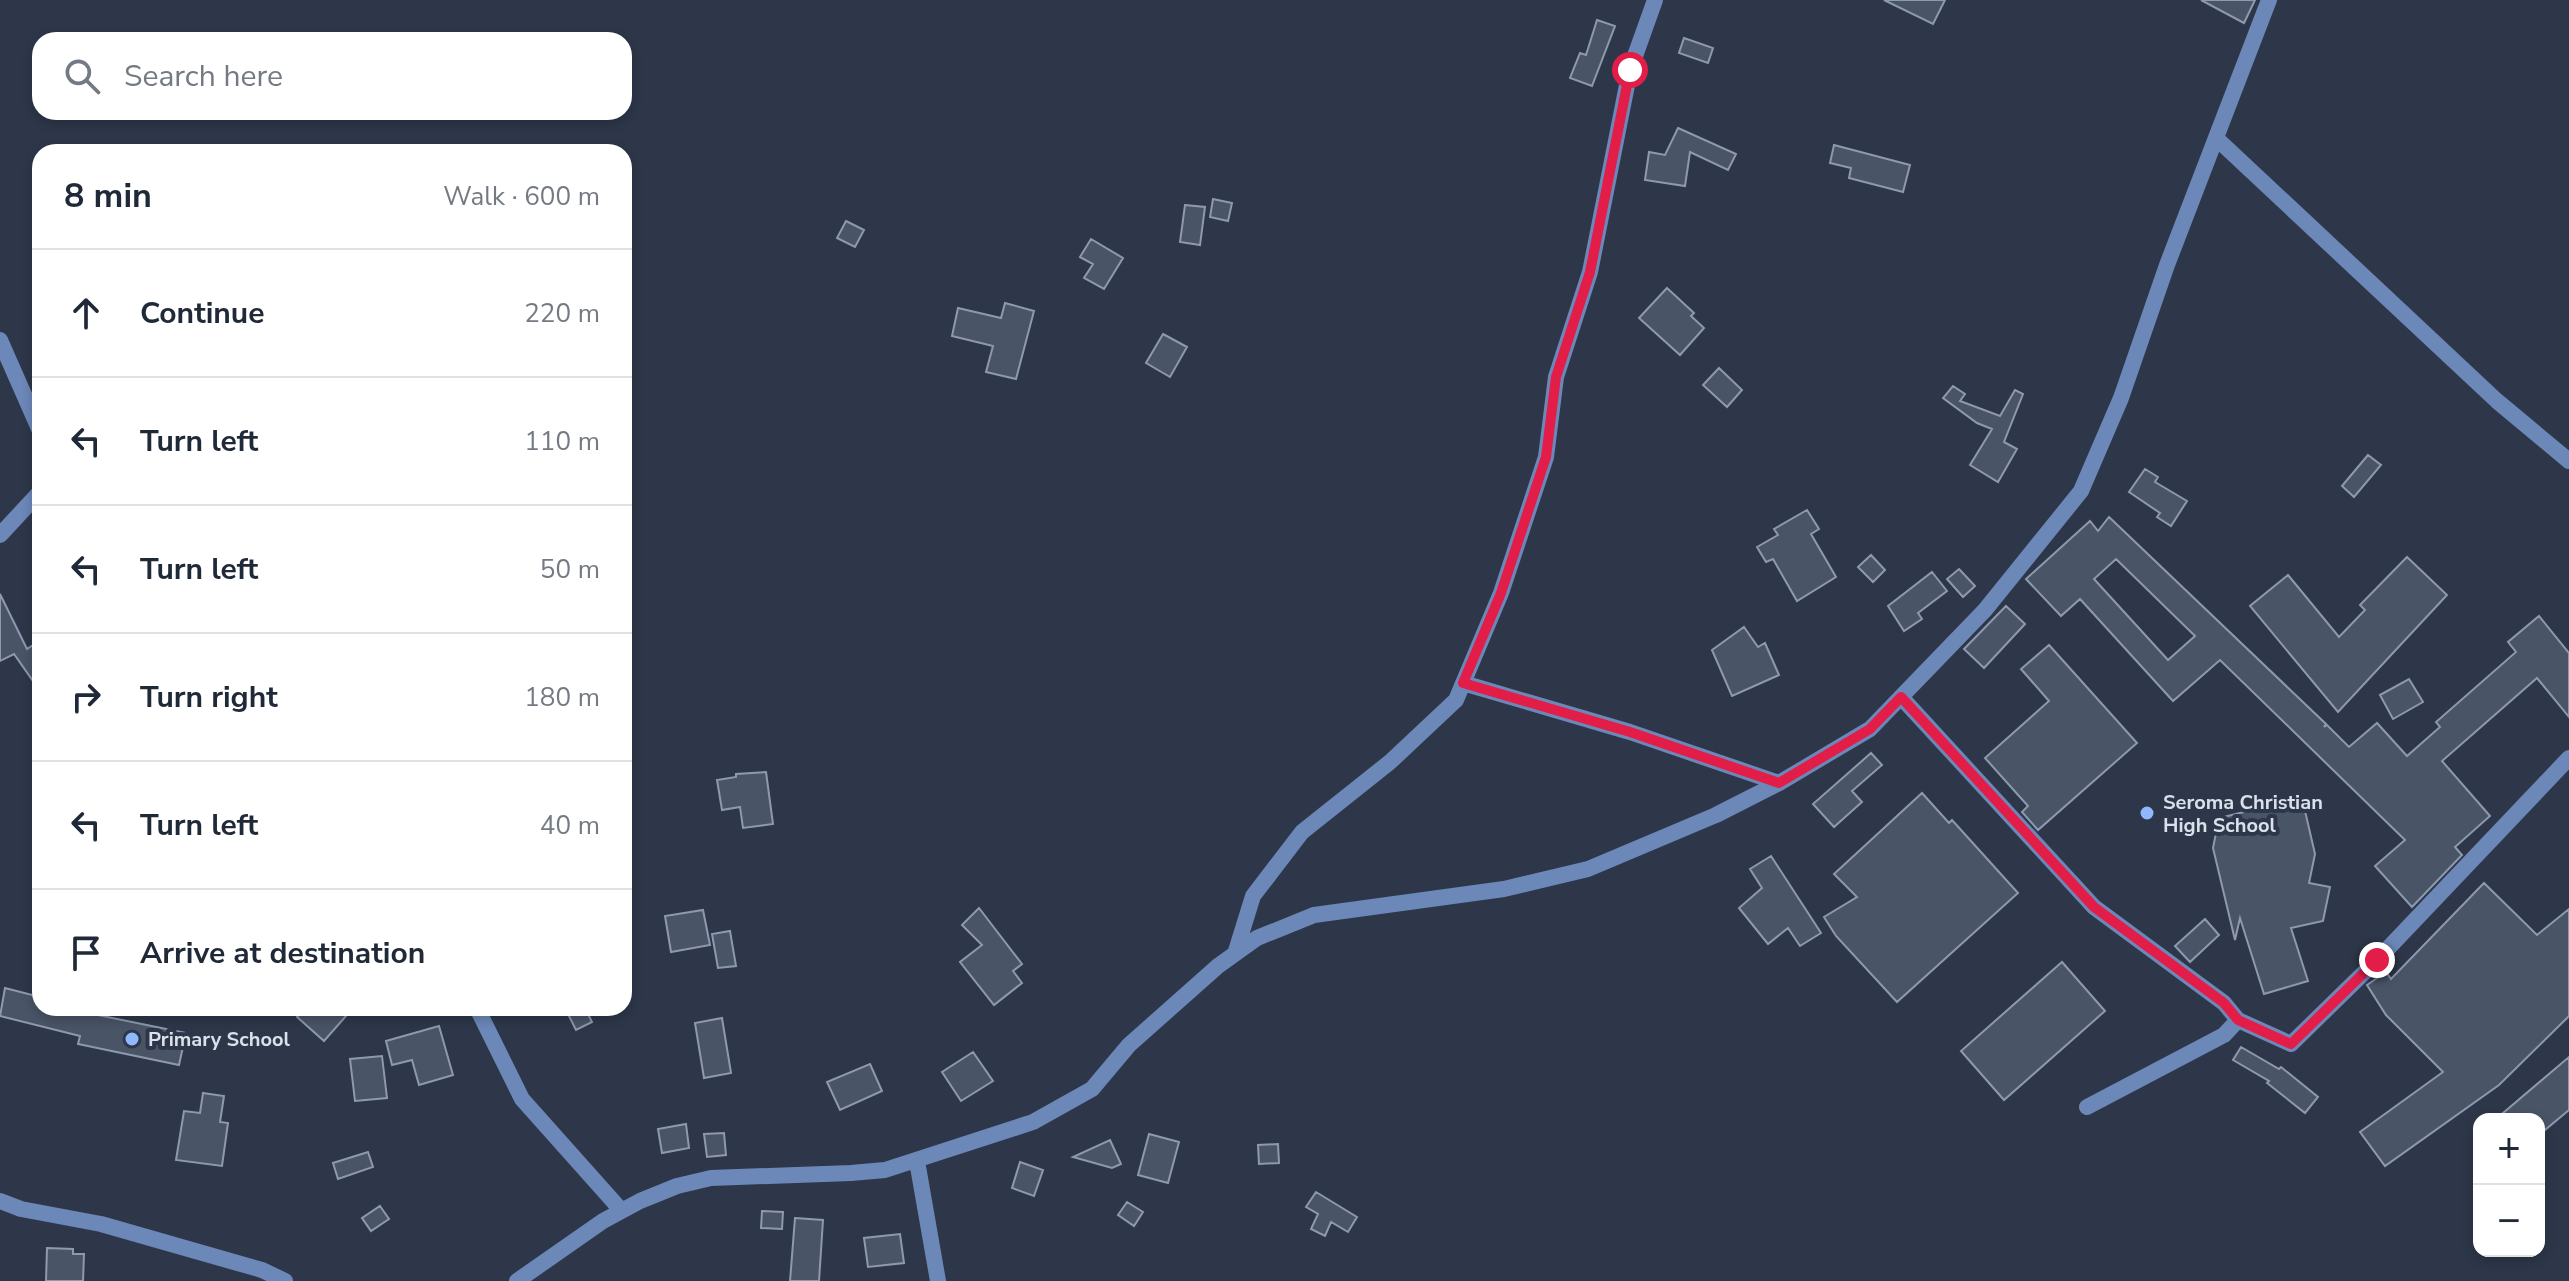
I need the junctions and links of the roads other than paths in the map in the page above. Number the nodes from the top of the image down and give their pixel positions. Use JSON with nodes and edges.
{"nodes":[{"id":1,"x":1655,"y":0,"type":"edge"},
{"id":2,"x":2269,"y":0,"type":"edge"},
{"id":3,"x":2216,"y":138,"type":"junction"},
{"id":4,"x":0,"y":340,"type":"edge"},
{"id":5,"x":32,"y":413,"type":"edge"},
{"id":6,"x":2569,"y":461,"type":"edge"},
{"id":7,"x":32,"y":501,"type":"edge"},
{"id":8,"x":0,"y":535,"type":"edge"},
{"id":9,"x":1463,"y":683,"type":"junction"},
{"id":10,"x":1901,"y":697,"type":"junction"},
{"id":11,"x":2569,"y":758,"type":"edge"},
{"id":12,"x":1779,"y":783,"type":"junction"},
{"id":13,"x":1235,"y":954,"type":"junction"},
{"id":14,"x":481,"y":1016,"type":"edge"},
{"id":15,"x":2238,"y":1020,"type":"junction"},
{"id":16,"x":2087,"y":1107,"type":"dead end"},
{"id":17,"x":917,"y":1161,"type":"junction"},
{"id":18,"x":0,"y":1201,"type":"edge"},
{"id":19,"x":621,"y":1210,"type":"junction"},
{"id":20,"x":285,"y":1281,"type":"edge"},
{"id":21,"x":517,"y":1281,"type":"edge"},
{"id":22,"x":938,"y":1281,"type":"edge"}],
"edges":[{"from":1,"to":9,"type":"street"},
{"from":2,"to":3,"type":"street"},
{"from":3,"to":6,"type":"street"},
{"from":3,"to":10,"type":"street"},
{"from":4,"to":5,"type":"street"},
{"from":7,"to":8,"type":"street"},
{"from":9,"to":12,"type":"street"},
{"from":9,"to":13,"type":"street"},
{"from":10,"to":12,"type":"street"},
{"from":10,"to":15,"type":"street"},
{"from":11,"to":15,"type":"street"},
{"from":12,"to":13,"type":"street"},
{"from":13,"to":17,"type":"street"},
{"from":14,"to":19,"type":"street"},
{"from":15,"to":16,"type":"street"},
{"from":17,"to":19,"type":"street"},
{"from":17,"to":22,"type":"street"},
{"from":18,"to":20,"type":"street"},
{"from":19,"to":21,"type":"street"}]}
